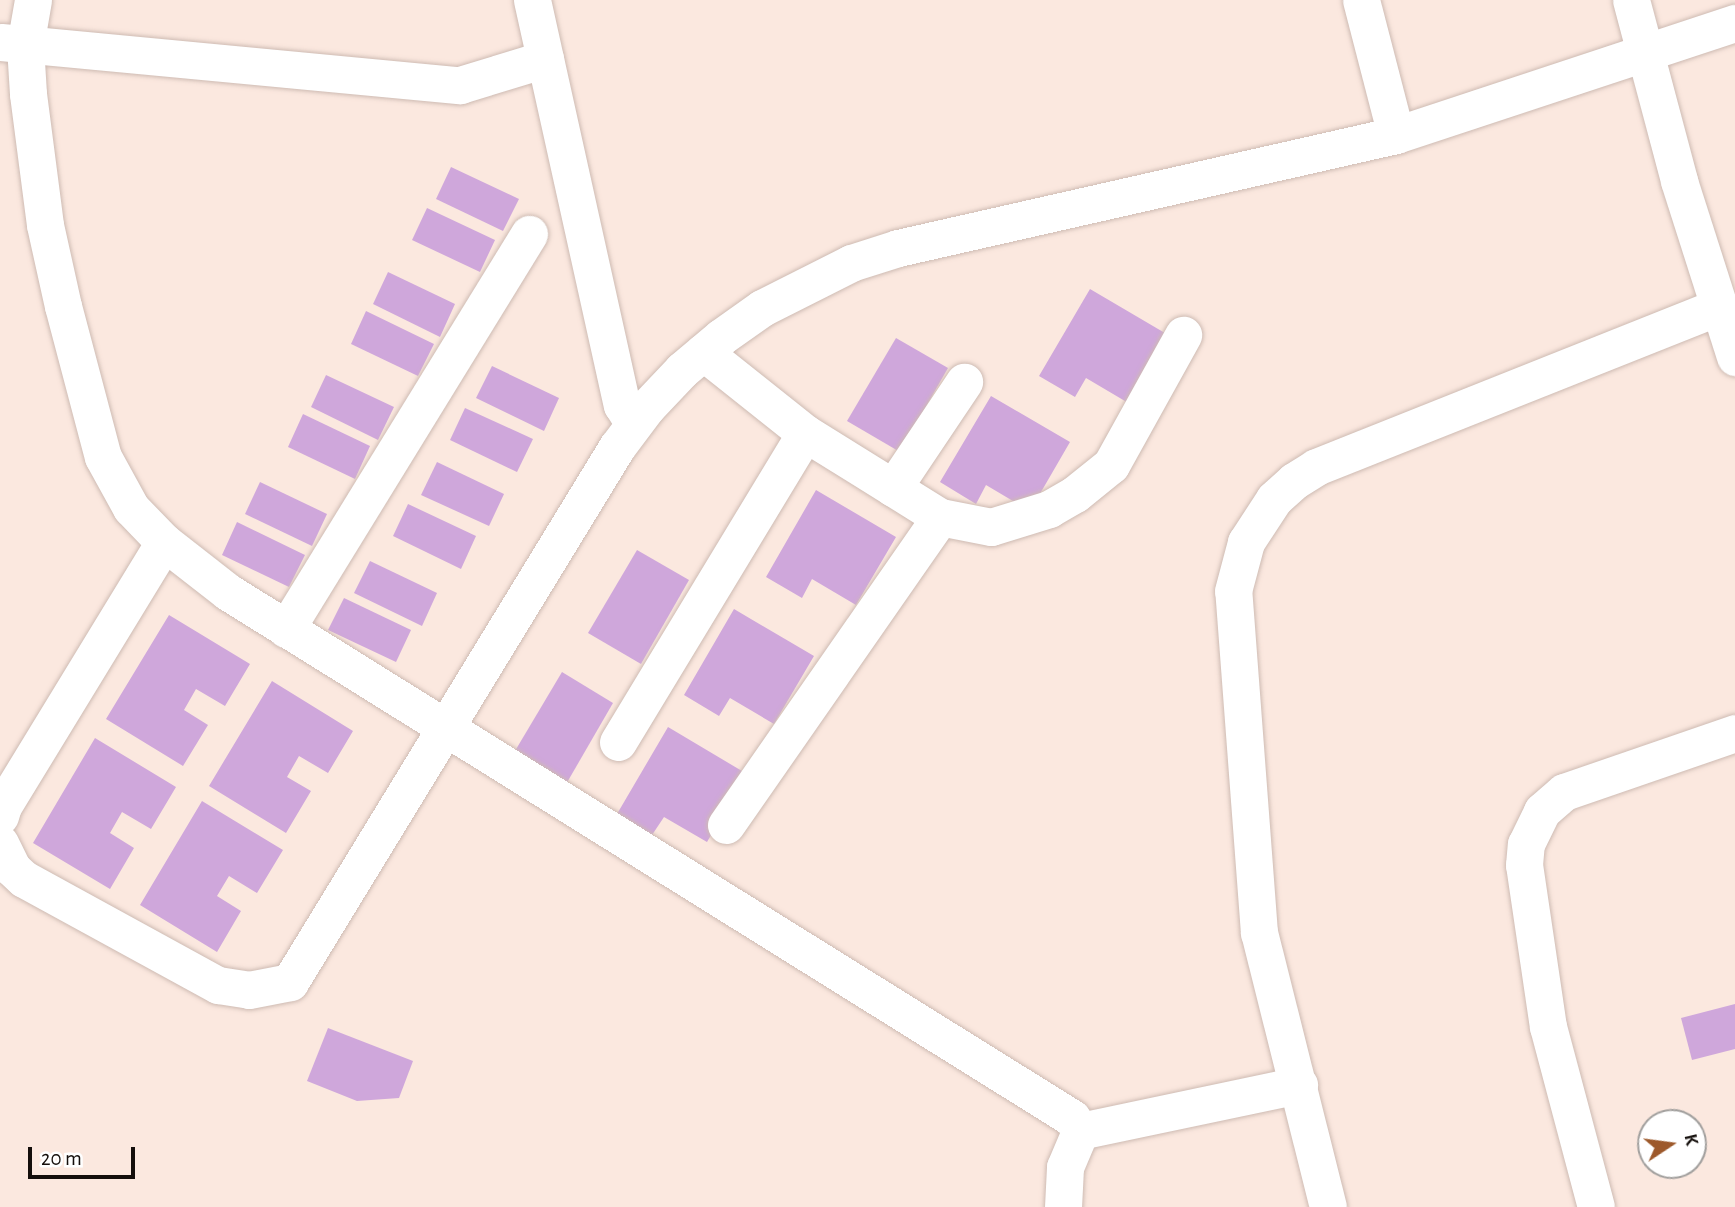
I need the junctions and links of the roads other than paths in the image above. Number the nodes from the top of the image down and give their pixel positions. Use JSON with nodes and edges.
{"nodes":[{"id":1,"x":33,"y":0,"type":"edge"},
{"id":2,"x":532,"y":0,"type":"edge"},
{"id":3,"x":1361,"y":0,"type":"edge"},
{"id":4,"x":1631,"y":0,"type":"edge"},
{"id":5,"x":1735,"y":23,"type":"edge"},
{"id":6,"x":13,"y":44,"type":"edge"},
{"id":7,"x":1644,"y":53,"type":"junction"},
{"id":8,"x":545,"y":59,"type":"junction"},
{"id":9,"x":1396,"y":135,"type":"junction"},
{"id":10,"x":529,"y":234,"type":"dead end"},
{"id":11,"x":1718,"y":307,"type":"junction"},
{"id":12,"x":1183,"y":335,"type":"dead end"},
{"id":13,"x":703,"y":352,"type":"junction"},
{"id":14,"x":1735,"y":357,"type":"edge"},
{"id":15,"x":964,"y":382,"type":"dead end"},
{"id":16,"x":634,"y":424,"type":"junction"},
{"id":17,"x":805,"y":433,"type":"junction"},
{"id":18,"x":893,"y":488,"type":"junction"},
{"id":19,"x":940,"y":517,"type":"junction"},
{"id":20,"x":164,"y":542,"type":"junction"},
{"id":21,"x":286,"y":629,"type":"junction"},
{"id":22,"x":446,"y":728,"type":"junction"},
{"id":23,"x":1735,"y":733,"type":"edge"},
{"id":24,"x":618,"y":742,"type":"dead end"},
{"id":25,"x":0,"y":816,"type":"edge"},
{"id":26,"x":726,"y":825,"type":"dead end"},
{"id":27,"x":0,"y":843,"type":"edge"},
{"id":28,"x":1299,"y":1085,"type":"junction"},
{"id":29,"x":1080,"y":1131,"type":"junction"},
{"id":30,"x":1063,"y":1207,"type":"edge"},
{"id":31,"x":1328,"y":1207,"type":"edge"},
{"id":32,"x":1596,"y":1207,"type":"edge"}],
"edges":[{"from":1,"to":6,"type":"street"},
{"from":2,"to":8,"type":"street"},
{"from":3,"to":9,"type":"street"},
{"from":4,"to":7,"type":"street"},
{"from":5,"to":7,"type":"street"},
{"from":6,"to":8,"type":"street"},
{"from":6,"to":20,"type":"street"},
{"from":7,"to":9,"type":"street"},
{"from":7,"to":11,"type":"street"},
{"from":8,"to":16,"type":"street"},
{"from":9,"to":13,"type":"street"},
{"from":10,"to":21,"type":"street"},
{"from":11,"to":14,"type":"street"},
{"from":11,"to":28,"type":"street"},
{"from":12,"to":19,"type":"street"},
{"from":13,"to":16,"type":"street"},
{"from":13,"to":17,"type":"street"},
{"from":15,"to":18,"type":"street"},
{"from":16,"to":22,"type":"street"},
{"from":17,"to":18,"type":"street"},
{"from":17,"to":24,"type":"street"},
{"from":18,"to":19,"type":"street"},
{"from":19,"to":26,"type":"street"},
{"from":20,"to":21,"type":"street"},
{"from":20,"to":25,"type":"street"},
{"from":21,"to":22,"type":"street"},
{"from":22,"to":27,"type":"street"},
{"from":22,"to":29,"type":"street"},
{"from":23,"to":32,"type":"street"},
{"from":28,"to":29,"type":"street"},
{"from":28,"to":31,"type":"street"},
{"from":29,"to":30,"type":"street"}]}
